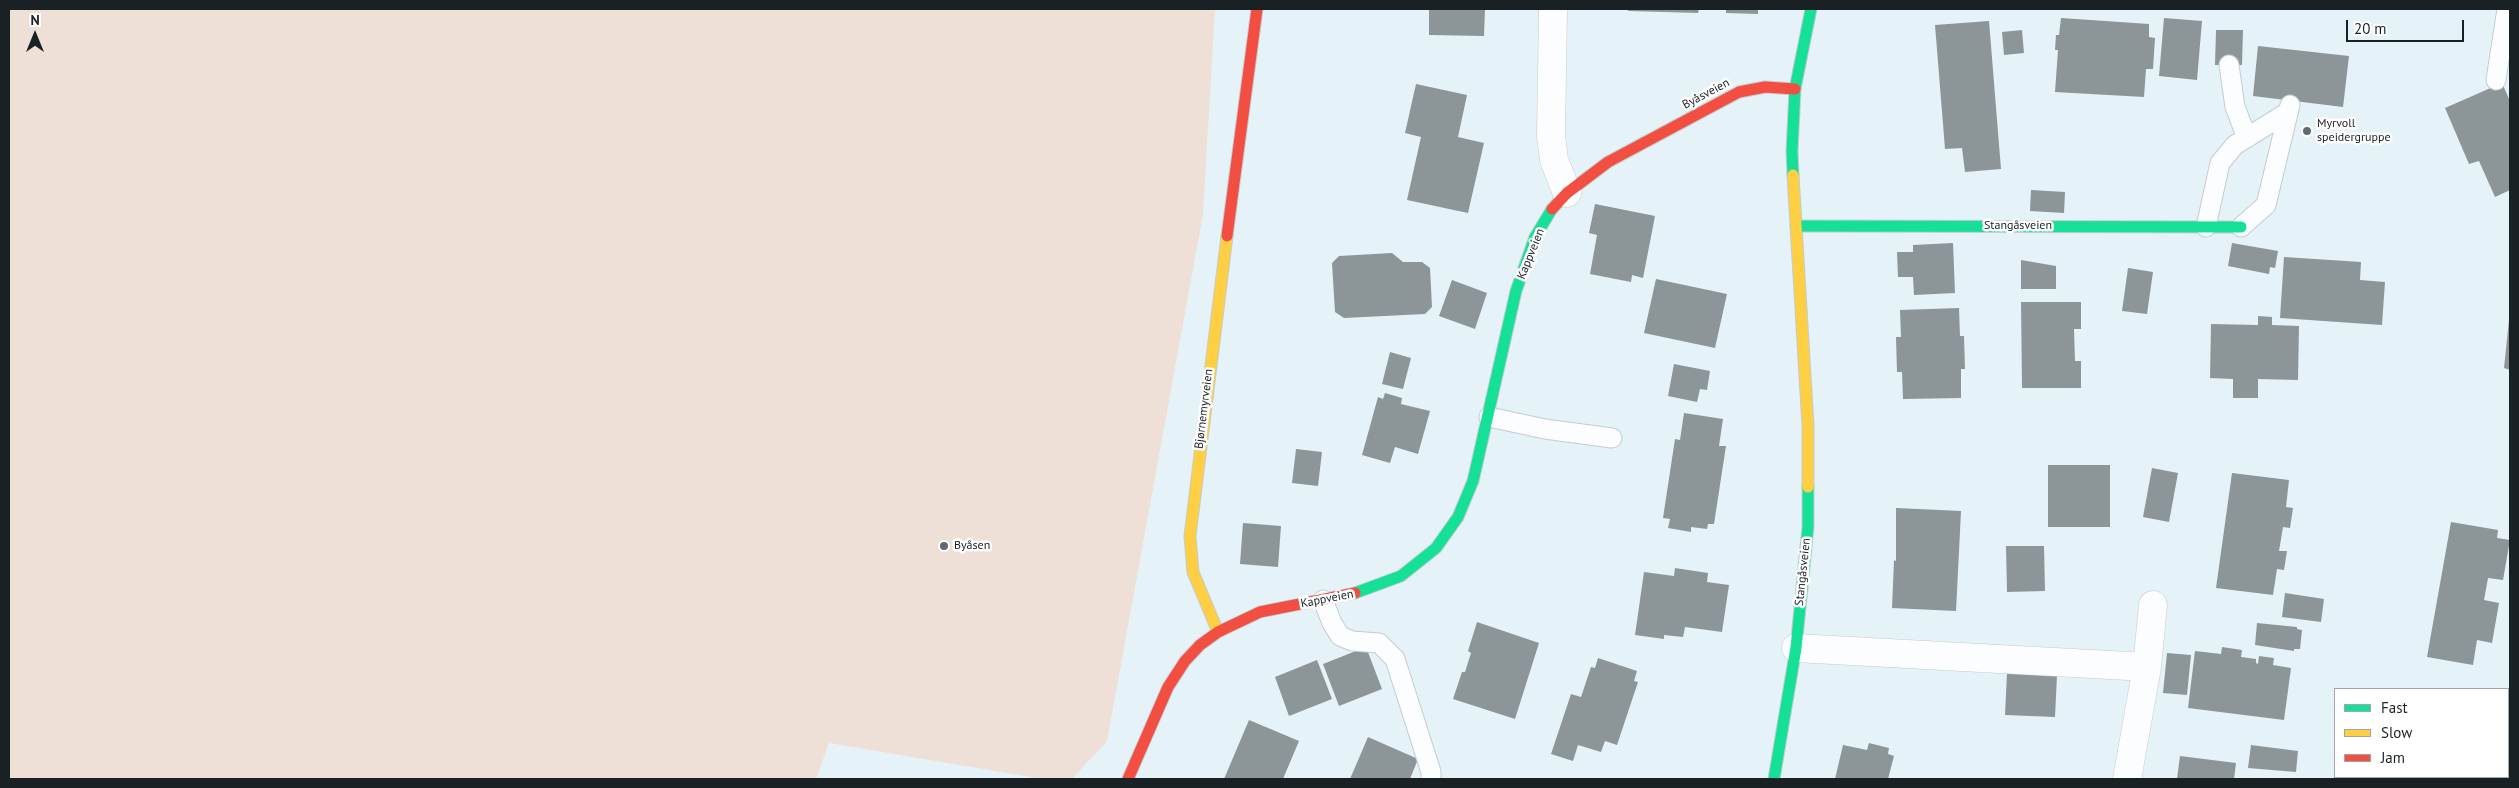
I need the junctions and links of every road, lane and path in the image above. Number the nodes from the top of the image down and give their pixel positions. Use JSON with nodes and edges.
{"nodes":[{"id":1,"x":1257,"y":9,"type":"edge"},
{"id":2,"x":1553,"y":9,"type":"edge"},
{"id":3,"x":1811,"y":9,"type":"edge"},
{"id":4,"x":2507,"y":9,"type":"edge"},
{"id":5,"x":2229,"y":65,"type":"dead end"},
{"id":6,"x":2496,"y":80,"type":"dead end"},
{"id":7,"x":1795,"y":89,"type":"junction"},
{"id":8,"x":2247,"y":138,"type":"junction"},
{"id":9,"x":1567,"y":193,"type":"junction"},
{"id":10,"x":1796,"y":226,"type":"junction"},
{"id":11,"x":2206,"y":227,"type":"junction"},
{"id":12,"x":2241,"y":227,"type":"joint"},
{"id":13,"x":1489,"y":417,"type":"junction"},
{"id":14,"x":1612,"y":438,"type":"dead end"},
{"id":15,"x":1323,"y":600,"type":"junction"},
{"id":16,"x":2154,"y":605,"type":"dead end"},
{"id":17,"x":1218,"y":632,"type":"junction"},
{"id":18,"x":1796,"y":648,"type":"junction"},
{"id":19,"x":2147,"y":667,"type":"junction"},
{"id":20,"x":1128,"y":779,"type":"edge"},
{"id":21,"x":1431,"y":779,"type":"edge"},
{"id":22,"x":1774,"y":779,"type":"edge"},
{"id":23,"x":2127,"y":779,"type":"edge"}],
"edges":[{"from":1,"to":17,"type":"street","name":"Bjørnemyrveien"},
{"from":2,"to":9,"type":"street"},
{"from":3,"to":7,"type":"street"},
{"from":4,"to":6,"type":"lane"},
{"from":5,"to":8,"type":"lane"},
{"from":7,"to":9,"type":"street","name":"Byåsveien"},
{"from":7,"to":10,"type":"street","name":"Stangåsveien"},
{"from":8,"to":11,"type":"lane"},
{"from":8,"to":12,"type":"lane"},
{"from":9,"to":13,"type":"street","name":"Kappveien"},
{"from":10,"to":11,"type":"street","name":"Stangåsveien"},
{"from":10,"to":18,"type":"street","name":"Stangåsveien"},
{"from":11,"to":12,"type":"street","name":"Stangåsveien"},
{"from":13,"to":14,"type":"lane"},
{"from":13,"to":15,"type":"street","name":"Kappveien"},
{"from":15,"to":17,"type":"street","name":"Kappveien"},
{"from":15,"to":21,"type":"lane"},
{"from":16,"to":19,"type":"street"},
{"from":17,"to":20,"type":"street"},
{"from":18,"to":19,"type":"street"},
{"from":18,"to":22,"type":"street","name":"Stangåsveien"},
{"from":19,"to":23,"type":"street"}]}
